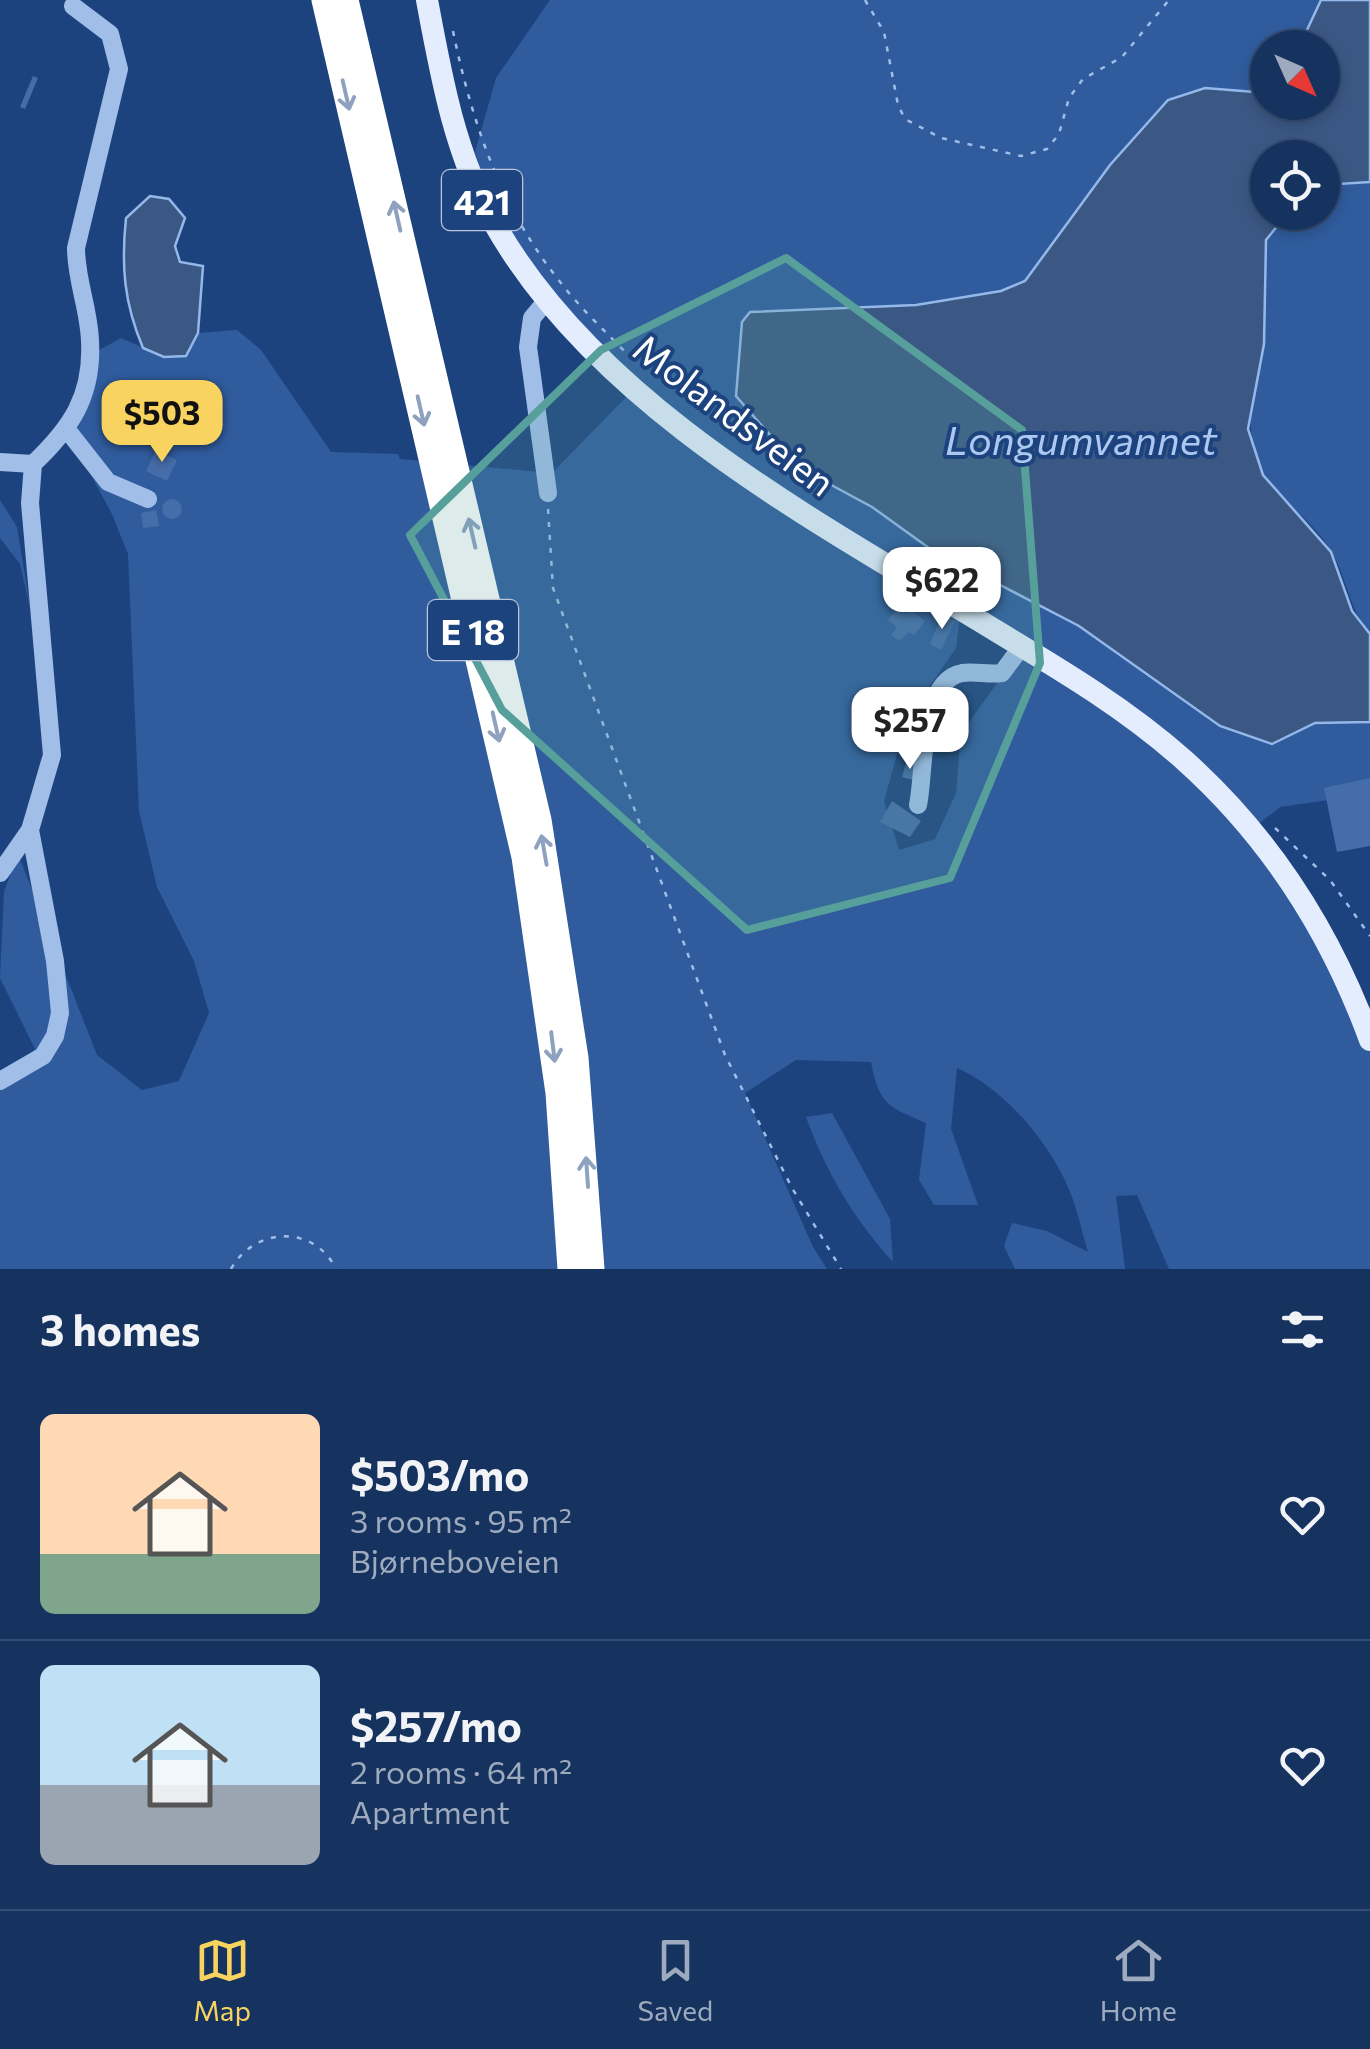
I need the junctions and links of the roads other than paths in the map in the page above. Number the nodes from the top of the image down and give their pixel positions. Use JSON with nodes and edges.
{"nodes":[{"id":1,"x":324,"y":0,"type":"edge"},
{"id":2,"x":346,"y":0,"type":"edge"},
{"id":3,"x":427,"y":0,"type":"edge"},
{"id":4,"x":73,"y":6,"type":"dead end"},
{"id":5,"x":547,"y":300,"type":"junction"},
{"id":6,"x":68,"y":431,"type":"junction"},
{"id":7,"x":0,"y":462,"type":"edge"},
{"id":8,"x":33,"y":464,"type":"junction"},
{"id":9,"x":548,"y":493,"type":"road end"},
{"id":10,"x":148,"y":498,"type":"dead end"},
{"id":11,"x":1022,"y":646,"type":"junction"},
{"id":12,"x":918,"y":805,"type":"dead end"},
{"id":13,"x":30,"y":830,"type":"junction"},
{"id":14,"x":0,"y":873,"type":"edge"},
{"id":15,"x":1370,"y":1040,"type":"edge"},
{"id":16,"x":0,"y":1081,"type":"edge"},
{"id":17,"x":570,"y":1269,"type":"edge"},
{"id":18,"x":592,"y":1269,"type":"edge"}],
"edges":[{"from":1,"to":17,"type":"highway","number":"E 18","one_way":true},
{"from":18,"to":2,"type":"highway","number":"E 18","one_way":true},
{"from":3,"to":5,"type":"main road","name":"Molandsveien","number":"421"},
{"from":4,"to":6,"type":"street"},
{"from":5,"to":9,"type":"street"},
{"from":5,"to":11,"type":"main road","name":"Molandsveien","number":"421"},
{"from":6,"to":8,"type":"street"},
{"from":6,"to":10,"type":"street"},
{"from":7,"to":8,"type":"street"},
{"from":8,"to":13,"type":"street"},
{"from":11,"to":12,"type":"street"},
{"from":11,"to":15,"type":"main road","name":"Molandsveien","number":"421"},
{"from":13,"to":14,"type":"street"},
{"from":13,"to":16,"type":"street"}]}
